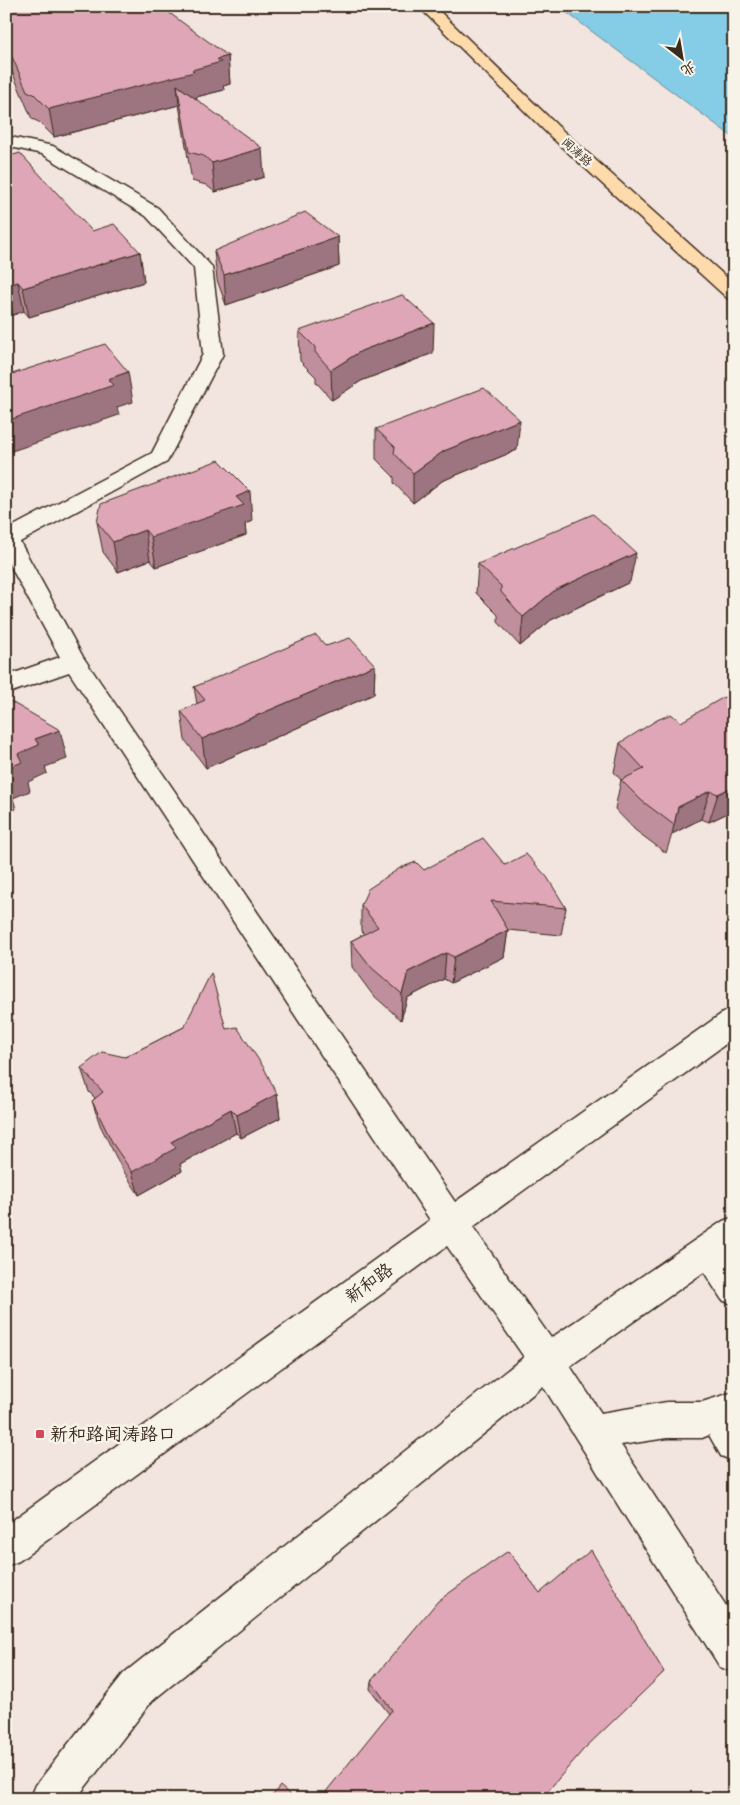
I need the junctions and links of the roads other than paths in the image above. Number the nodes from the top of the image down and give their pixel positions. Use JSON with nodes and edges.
{"nodes":[{"id":1,"x":425,"y":6,"type":"edge"},
{"id":2,"x":6,"y":142,"type":"edge"},
{"id":3,"x":734,"y":294,"type":"edge"},
{"id":4,"x":74,"y":661,"type":"junction"},
{"id":5,"x":6,"y":685,"type":"edge"},
{"id":6,"x":734,"y":1021,"type":"edge"},
{"id":7,"x":451,"y":1224,"type":"junction"},
{"id":8,"x":721,"y":1241,"type":"edge"},
{"id":9,"x":734,"y":1289,"type":"edge"},
{"id":10,"x":547,"y":1361,"type":"junction"},
{"id":11,"x":728,"y":1422,"type":"edge"},
{"id":12,"x":592,"y":1432,"type":"junction"},
{"id":13,"x":6,"y":1548,"type":"edge"},
{"id":14,"x":734,"y":1653,"type":"edge"},
{"id":15,"x":50,"y":1799,"type":"edge"}],
"edges":[{"from":1,"to":3,"type":"main road","name":"闻涛路"},
{"from":2,"to":4,"type":"street"},
{"from":4,"to":5,"type":"street"},
{"from":4,"to":7,"type":"street"},
{"from":6,"to":7,"type":"street","name":"新和路"},
{"from":7,"to":10,"type":"street"},
{"from":7,"to":13,"type":"street","name":"新和路"},
{"from":8,"to":9,"type":"street"},
{"from":8,"to":10,"type":"street"},
{"from":10,"to":12,"type":"street"},
{"from":10,"to":15,"type":"street"},
{"from":11,"to":12,"type":"street"},
{"from":12,"to":14,"type":"street"}]}
